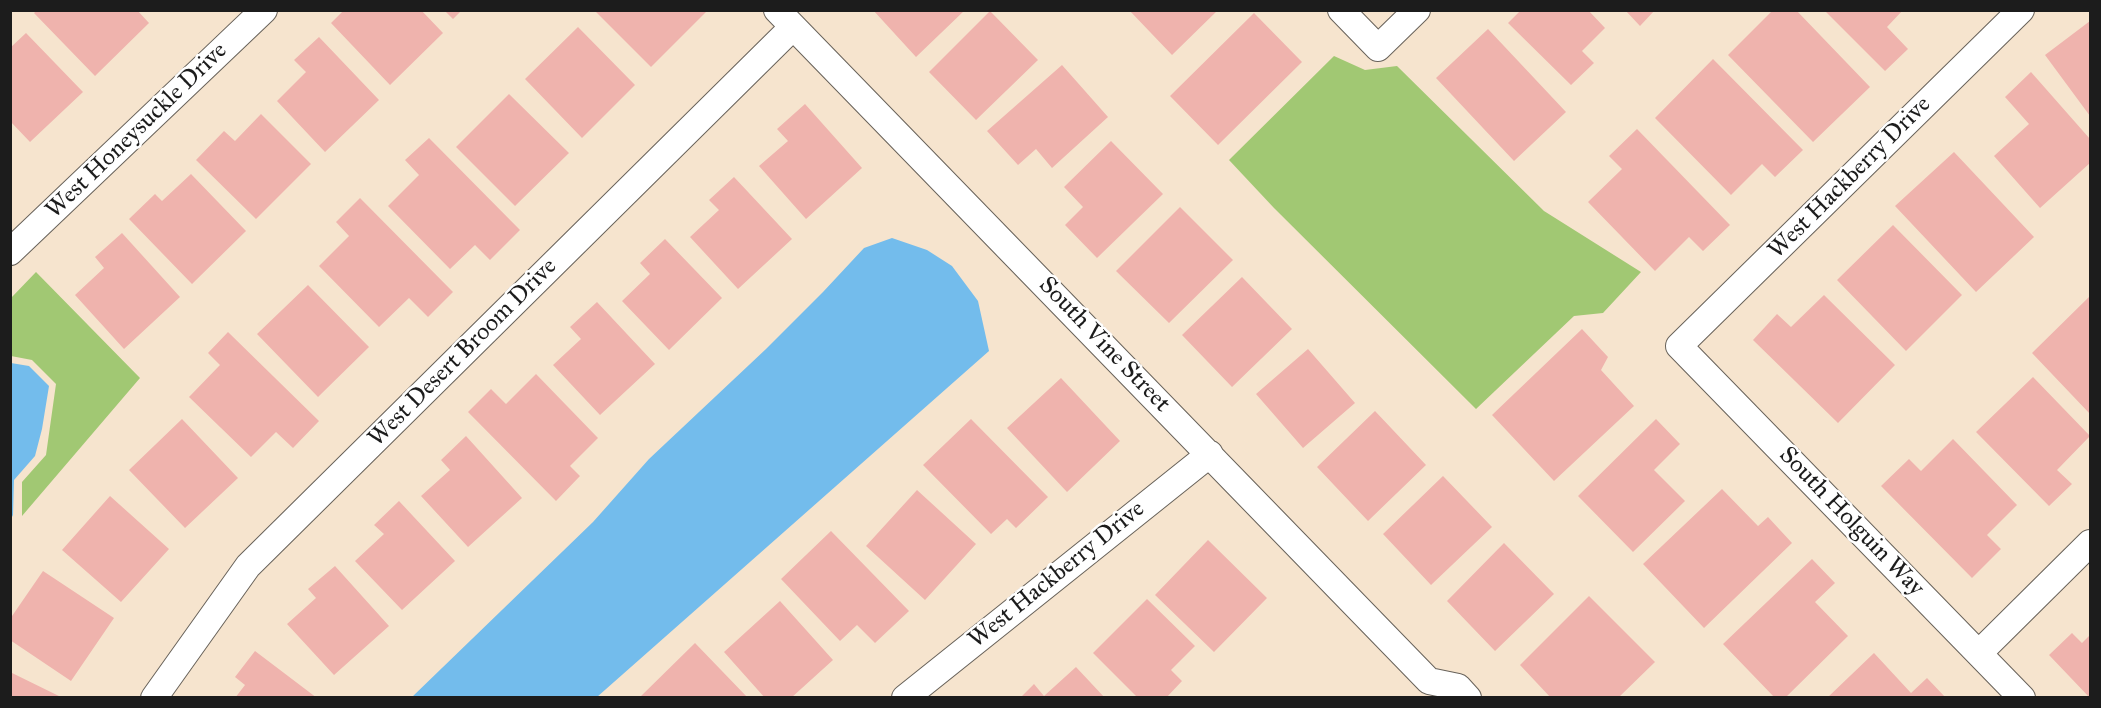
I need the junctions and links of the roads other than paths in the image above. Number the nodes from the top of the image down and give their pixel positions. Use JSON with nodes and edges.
{"nodes":[{"id":1,"x":264,"y":10,"type":"edge"},
{"id":2,"x":1341,"y":10,"type":"edge"},
{"id":3,"x":1417,"y":10,"type":"edge"},
{"id":4,"x":2021,"y":10,"type":"edge"},
{"id":5,"x":785,"y":19,"type":"edge"},
{"id":6,"x":10,"y":252,"type":"edge"},
{"id":7,"x":1679,"y":346,"type":"joint"},
{"id":8,"x":1210,"y":454,"type":"junction"},
{"id":9,"x":2091,"y":543,"type":"edge"},
{"id":10,"x":1979,"y":653,"type":"junction"},
{"id":11,"x":1431,"y":689,"type":"edge"},
{"id":12,"x":154,"y":698,"type":"edge"},
{"id":13,"x":905,"y":698,"type":"edge"},
{"id":14,"x":1468,"y":698,"type":"edge"},
{"id":15,"x":2022,"y":698,"type":"edge"}],
"edges":[{"from":1,"to":6,"type":"street","name":"West Honeysuckle Drive"},
{"from":2,"to":3,"type":"street"},
{"from":4,"to":7,"type":"street","name":"West Hackberry Drive"},
{"from":5,"to":8,"type":"street","name":"South Vine Street"},
{"from":5,"to":12,"type":"street","name":"West Desert Broom Drive"},
{"from":7,"to":10,"type":"street","name":"South Holguin Way"},
{"from":8,"to":11,"type":"street","name":"South Vine Street"},
{"from":8,"to":13,"type":"street","name":"West Hackberry Drive"},
{"from":9,"to":10,"type":"street"},
{"from":10,"to":15,"type":"street","name":"South Holguin Way"},
{"from":11,"to":14,"type":"street","name":"South Vine Street"}]}
